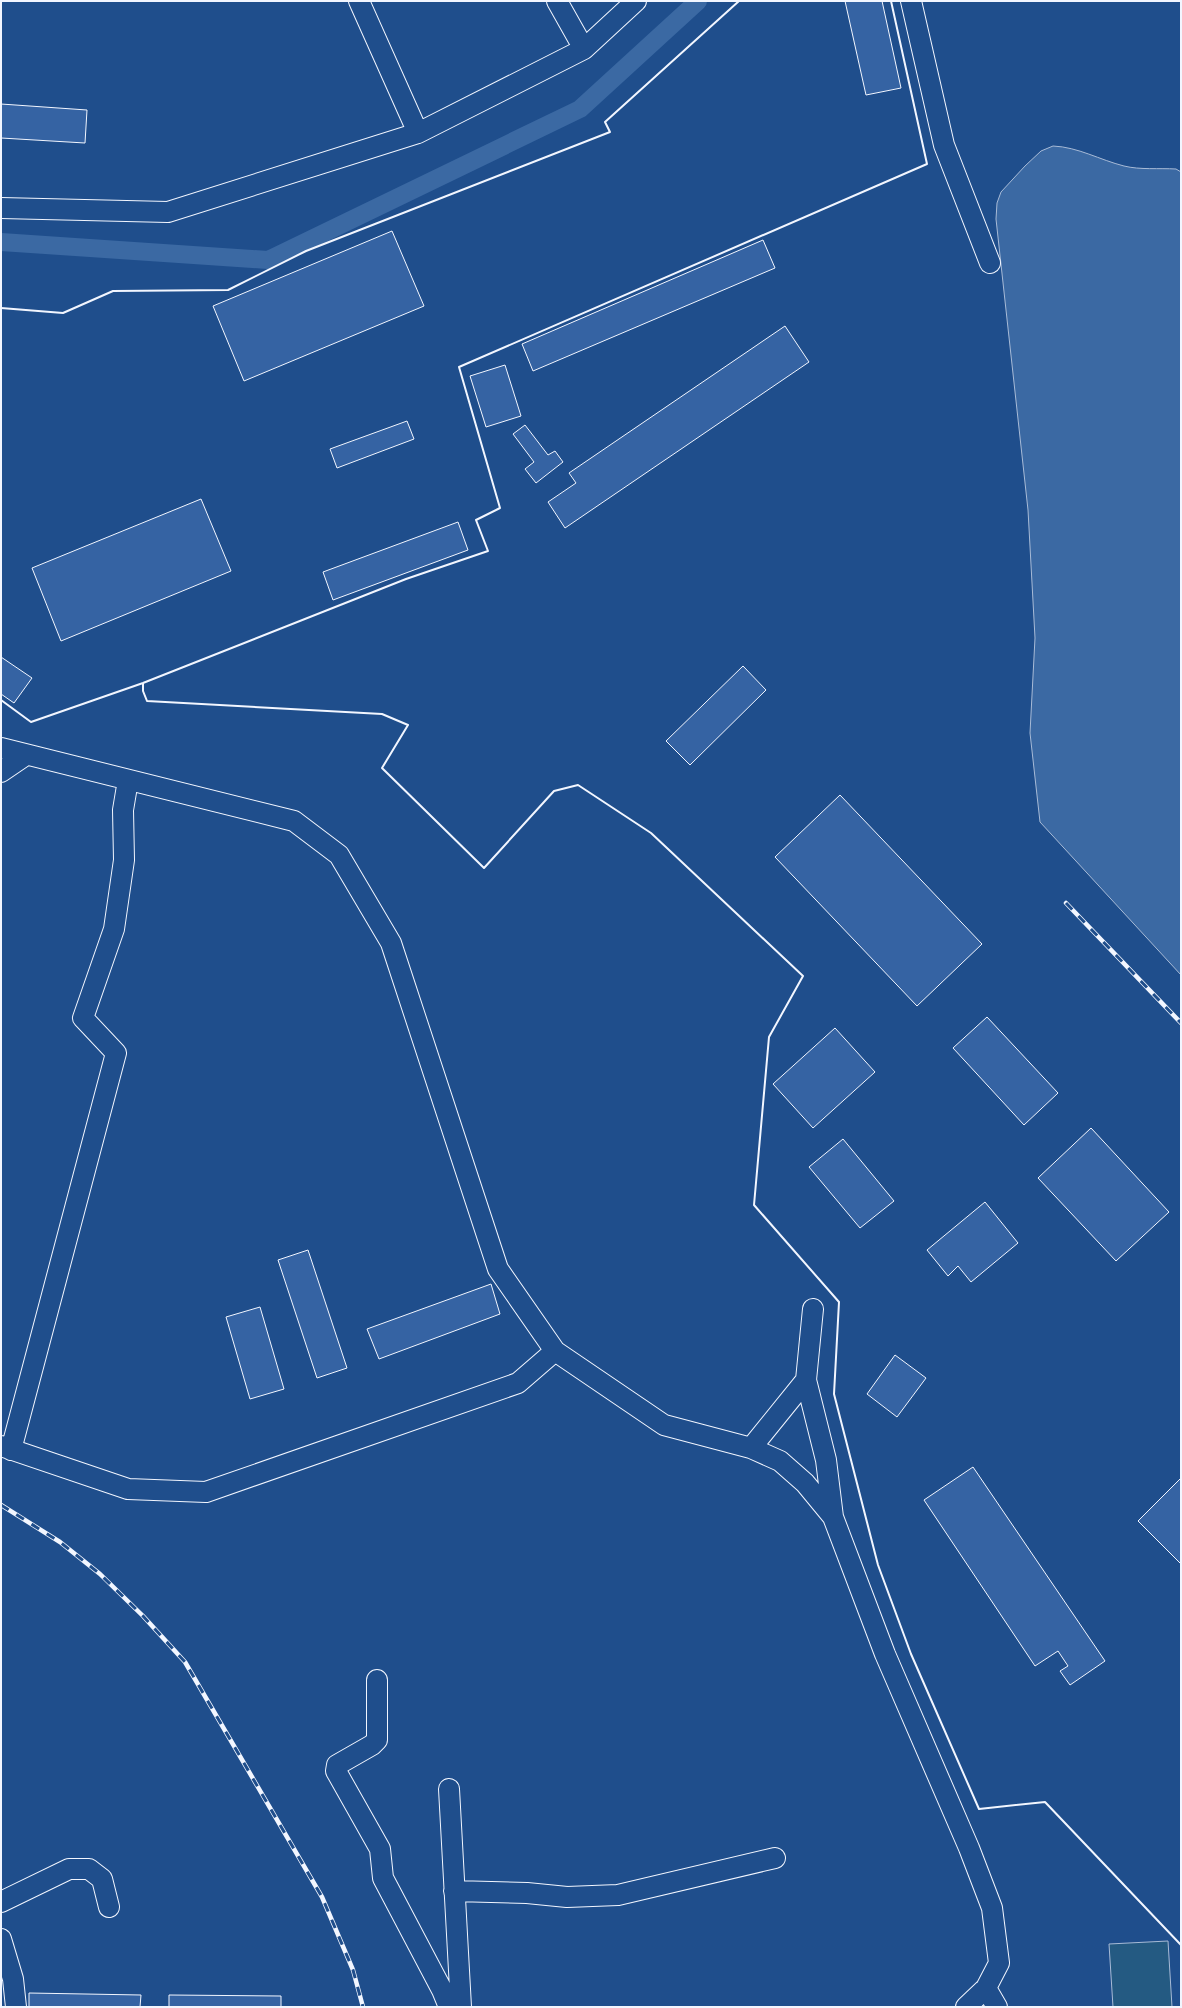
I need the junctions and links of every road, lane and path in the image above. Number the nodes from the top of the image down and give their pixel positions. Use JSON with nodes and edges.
{"nodes":[{"id":1,"x":359,"y":1,"type":"edge"},
{"id":2,"x":557,"y":1,"type":"edge"},
{"id":3,"x":636,"y":1,"type":"edge"},
{"id":4,"x":911,"y":1,"type":"edge"},
{"id":5,"x":584,"y":48,"type":"junction"},
{"id":6,"x":418,"y":133,"type":"junction"},
{"id":7,"x":1,"y":208,"type":"edge"},
{"id":8,"x":990,"y":263,"type":"dead end"},
{"id":9,"x":1,"y":748,"type":"edge"},
{"id":10,"x":26,"y":755,"type":"junction"},
{"id":11,"x":1,"y":772,"type":"edge"},
{"id":12,"x":128,"y":780,"type":"junction"},
{"id":13,"x":814,"y":1309,"type":"dead end"},
{"id":14,"x":555,"y":1351,"type":"junction"},
{"id":15,"x":806,"y":1380,"type":"junction"},
{"id":16,"x":6,"y":1448,"type":"edge"},
{"id":17,"x":751,"y":1448,"type":"junction"},
{"id":18,"x":833,"y":1517,"type":"junction"},
{"id":19,"x":377,"y":1680,"type":"dead end"},
{"id":20,"x":449,"y":1789,"type":"dead end"},
{"id":21,"x":775,"y":1858,"type":"dead end"},
{"id":22,"x":454,"y":1891,"type":"junction"},
{"id":23,"x":1,"y":1902,"type":"edge"},
{"id":24,"x":109,"y":1907,"type":"dead end"},
{"id":25,"x":1,"y":1939,"type":"edge"},
{"id":26,"x":986,"y":1988,"type":"junction"},
{"id":27,"x":16,"y":2007,"type":"edge"},
{"id":28,"x":449,"y":2007,"type":"edge"},
{"id":29,"x":461,"y":2007,"type":"edge"},
{"id":30,"x":966,"y":2007,"type":"edge"},
{"id":31,"x":997,"y":2007,"type":"edge"}],
"edges":[{"from":1,"to":6,"type":"street"},
{"from":2,"to":5,"type":"street"},
{"from":3,"to":5,"type":"street"},
{"from":4,"to":8,"type":"street"},
{"from":5,"to":6,"type":"street"},
{"from":6,"to":7,"type":"street"},
{"from":9,"to":10,"type":"street"},
{"from":10,"to":11,"type":"street"},
{"from":10,"to":12,"type":"street"},
{"from":12,"to":14,"type":"street"},
{"from":12,"to":16,"type":"street"},
{"from":13,"to":15,"type":"street"},
{"from":14,"to":16,"type":"street"},
{"from":14,"to":17,"type":"street"},
{"from":15,"to":17,"type":"street"},
{"from":15,"to":18,"type":"street"},
{"from":17,"to":18,"type":"street"},
{"from":18,"to":26,"type":"street"},
{"from":19,"to":28,"type":"street"},
{"from":20,"to":22,"type":"street"},
{"from":21,"to":22,"type":"street"},
{"from":22,"to":29,"type":"street"},
{"from":23,"to":24,"type":"street"},
{"from":25,"to":27,"type":"street"},
{"from":26,"to":30,"type":"street"},
{"from":26,"to":31,"type":"street"}]}
